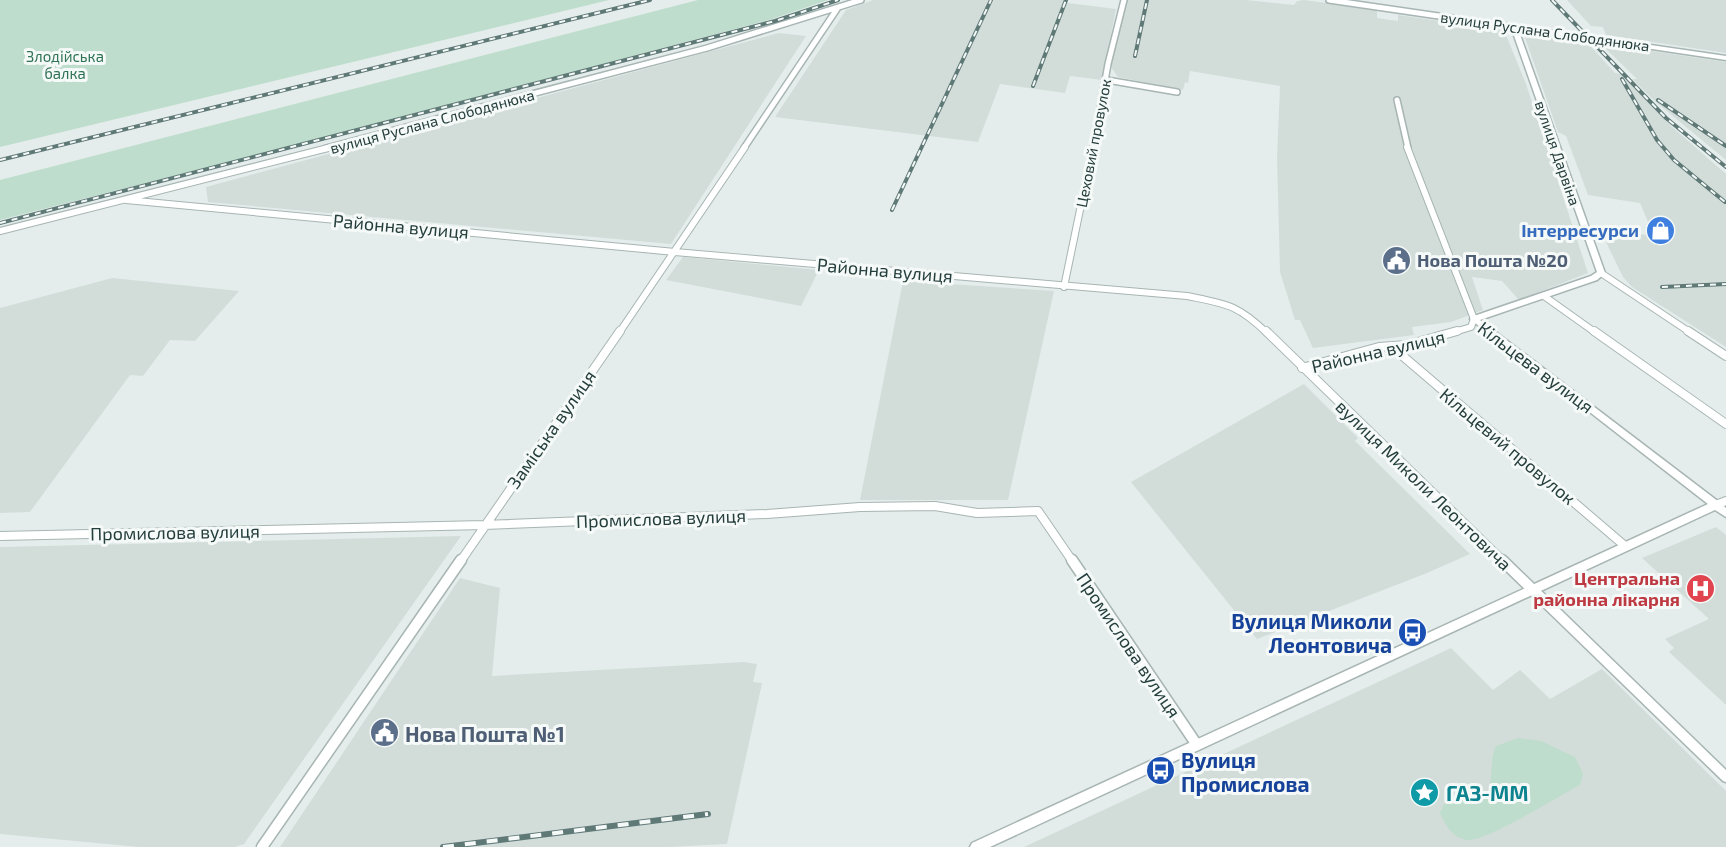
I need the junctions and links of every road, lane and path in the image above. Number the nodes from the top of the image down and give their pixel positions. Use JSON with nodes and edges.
{"nodes":[{"id":1,"x":861,"y":0,"type":"edge"},
{"id":2,"x":1124,"y":0,"type":"edge"},
{"id":3,"x":1329,"y":0,"type":"edge"},
{"id":4,"x":837,"y":9,"type":"junction"},
{"id":5,"x":1514,"y":27,"type":"junction"},
{"id":6,"x":1726,"y":58,"type":"edge"},
{"id":7,"x":1107,"y":80,"type":"junction"},
{"id":8,"x":1177,"y":92,"type":"dead end"},
{"id":9,"x":1397,"y":100,"type":"dead end"},
{"id":10,"x":126,"y":200,"type":"junction"},
{"id":11,"x":0,"y":231,"type":"edge"},
{"id":12,"x":675,"y":252,"type":"junction"},
{"id":13,"x":1601,"y":273,"type":"junction"},
{"id":14,"x":1064,"y":287,"type":"junction"},
{"id":15,"x":1544,"y":296,"type":"junction"},
{"id":16,"x":1474,"y":319,"type":"junction"},
{"id":17,"x":1391,"y":346,"type":"junction"},
{"id":18,"x":1726,"y":356,"type":"edge"},
{"id":19,"x":1302,"y":368,"type":"junction"},
{"id":20,"x":1726,"y":424,"type":"edge"},
{"id":21,"x":1721,"y":503,"type":"edge"},
{"id":22,"x":1726,"y":513,"type":"edge"},
{"id":23,"x":484,"y":525,"type":"junction"},
{"id":24,"x":0,"y":536,"type":"edge"},
{"id":25,"x":1625,"y":546,"type":"junction"},
{"id":26,"x":1533,"y":589,"type":"junction"},
{"id":27,"x":1197,"y":745,"type":"junction"},
{"id":28,"x":1726,"y":777,"type":"edge"},
{"id":29,"x":262,"y":847,"type":"edge"},
{"id":30,"x":976,"y":847,"type":"edge"}],
"edges":[{"from":1,"to":4,"type":"street","name":"вулиця Руслана Слободянюка"},
{"from":2,"to":7,"type":"street","name":"Цеховий провулок"},
{"from":3,"to":5,"type":"street","name":"вулиця Руслана Слободянюка"},
{"from":4,"to":10,"type":"street","name":"вулиця Руслана Слободянюка"},
{"from":4,"to":12,"type":"street","name":"Заміська вулиця"},
{"from":5,"to":6,"type":"street","name":"вулиця Руслана Слободянюка"},
{"from":5,"to":13,"type":"street","name":"вулиця Дарвіна"},
{"from":7,"to":8,"type":"street"},
{"from":7,"to":14,"type":"street","name":"Цеховий провулок"},
{"from":9,"to":16,"type":"street","name":"Кільцева вулиця"},
{"from":10,"to":11,"type":"street","name":"вулиця Руслана Слободянюка"},
{"from":10,"to":12,"type":"street","name":"Районна вулиця"},
{"from":12,"to":14,"type":"street","name":"Районна вулиця"},
{"from":12,"to":23,"type":"street","name":"Заміська вулиця"},
{"from":13,"to":15,"type":"street","name":"Районна вулиця"},
{"from":13,"to":18,"type":"street"},
{"from":14,"to":19,"type":"street","name":"Районна вулиця"},
{"from":15,"to":16,"type":"street","name":"Районна вулиця"},
{"from":15,"to":20,"type":"street"},
{"from":16,"to":17,"type":"street","name":"Районна вулиця"},
{"from":16,"to":21,"type":"street","name":"Кільцева вулиця"},
{"from":17,"to":19,"type":"street","name":"Районна вулиця"},
{"from":17,"to":25,"type":"street","name":"Кільцевий провулок"},
{"from":19,"to":26,"type":"street","name":"вулиця Миколи Леонтовича"},
{"from":21,"to":22,"type":"street","name":"Кільцева вулиця"},
{"from":21,"to":25,"type":"street"},
{"from":23,"to":24,"type":"street","name":"Промислова вулиця"},
{"from":23,"to":27,"type":"street","name":"Промислова вулиця"},
{"from":23,"to":29,"type":"street","name":"Заміська вулиця"},
{"from":25,"to":26,"type":"street"},
{"from":26,"to":27,"type":"street"},
{"from":26,"to":28,"type":"street","name":"вулиця Миколи Леонтовича"},
{"from":27,"to":30,"type":"street"}]}
